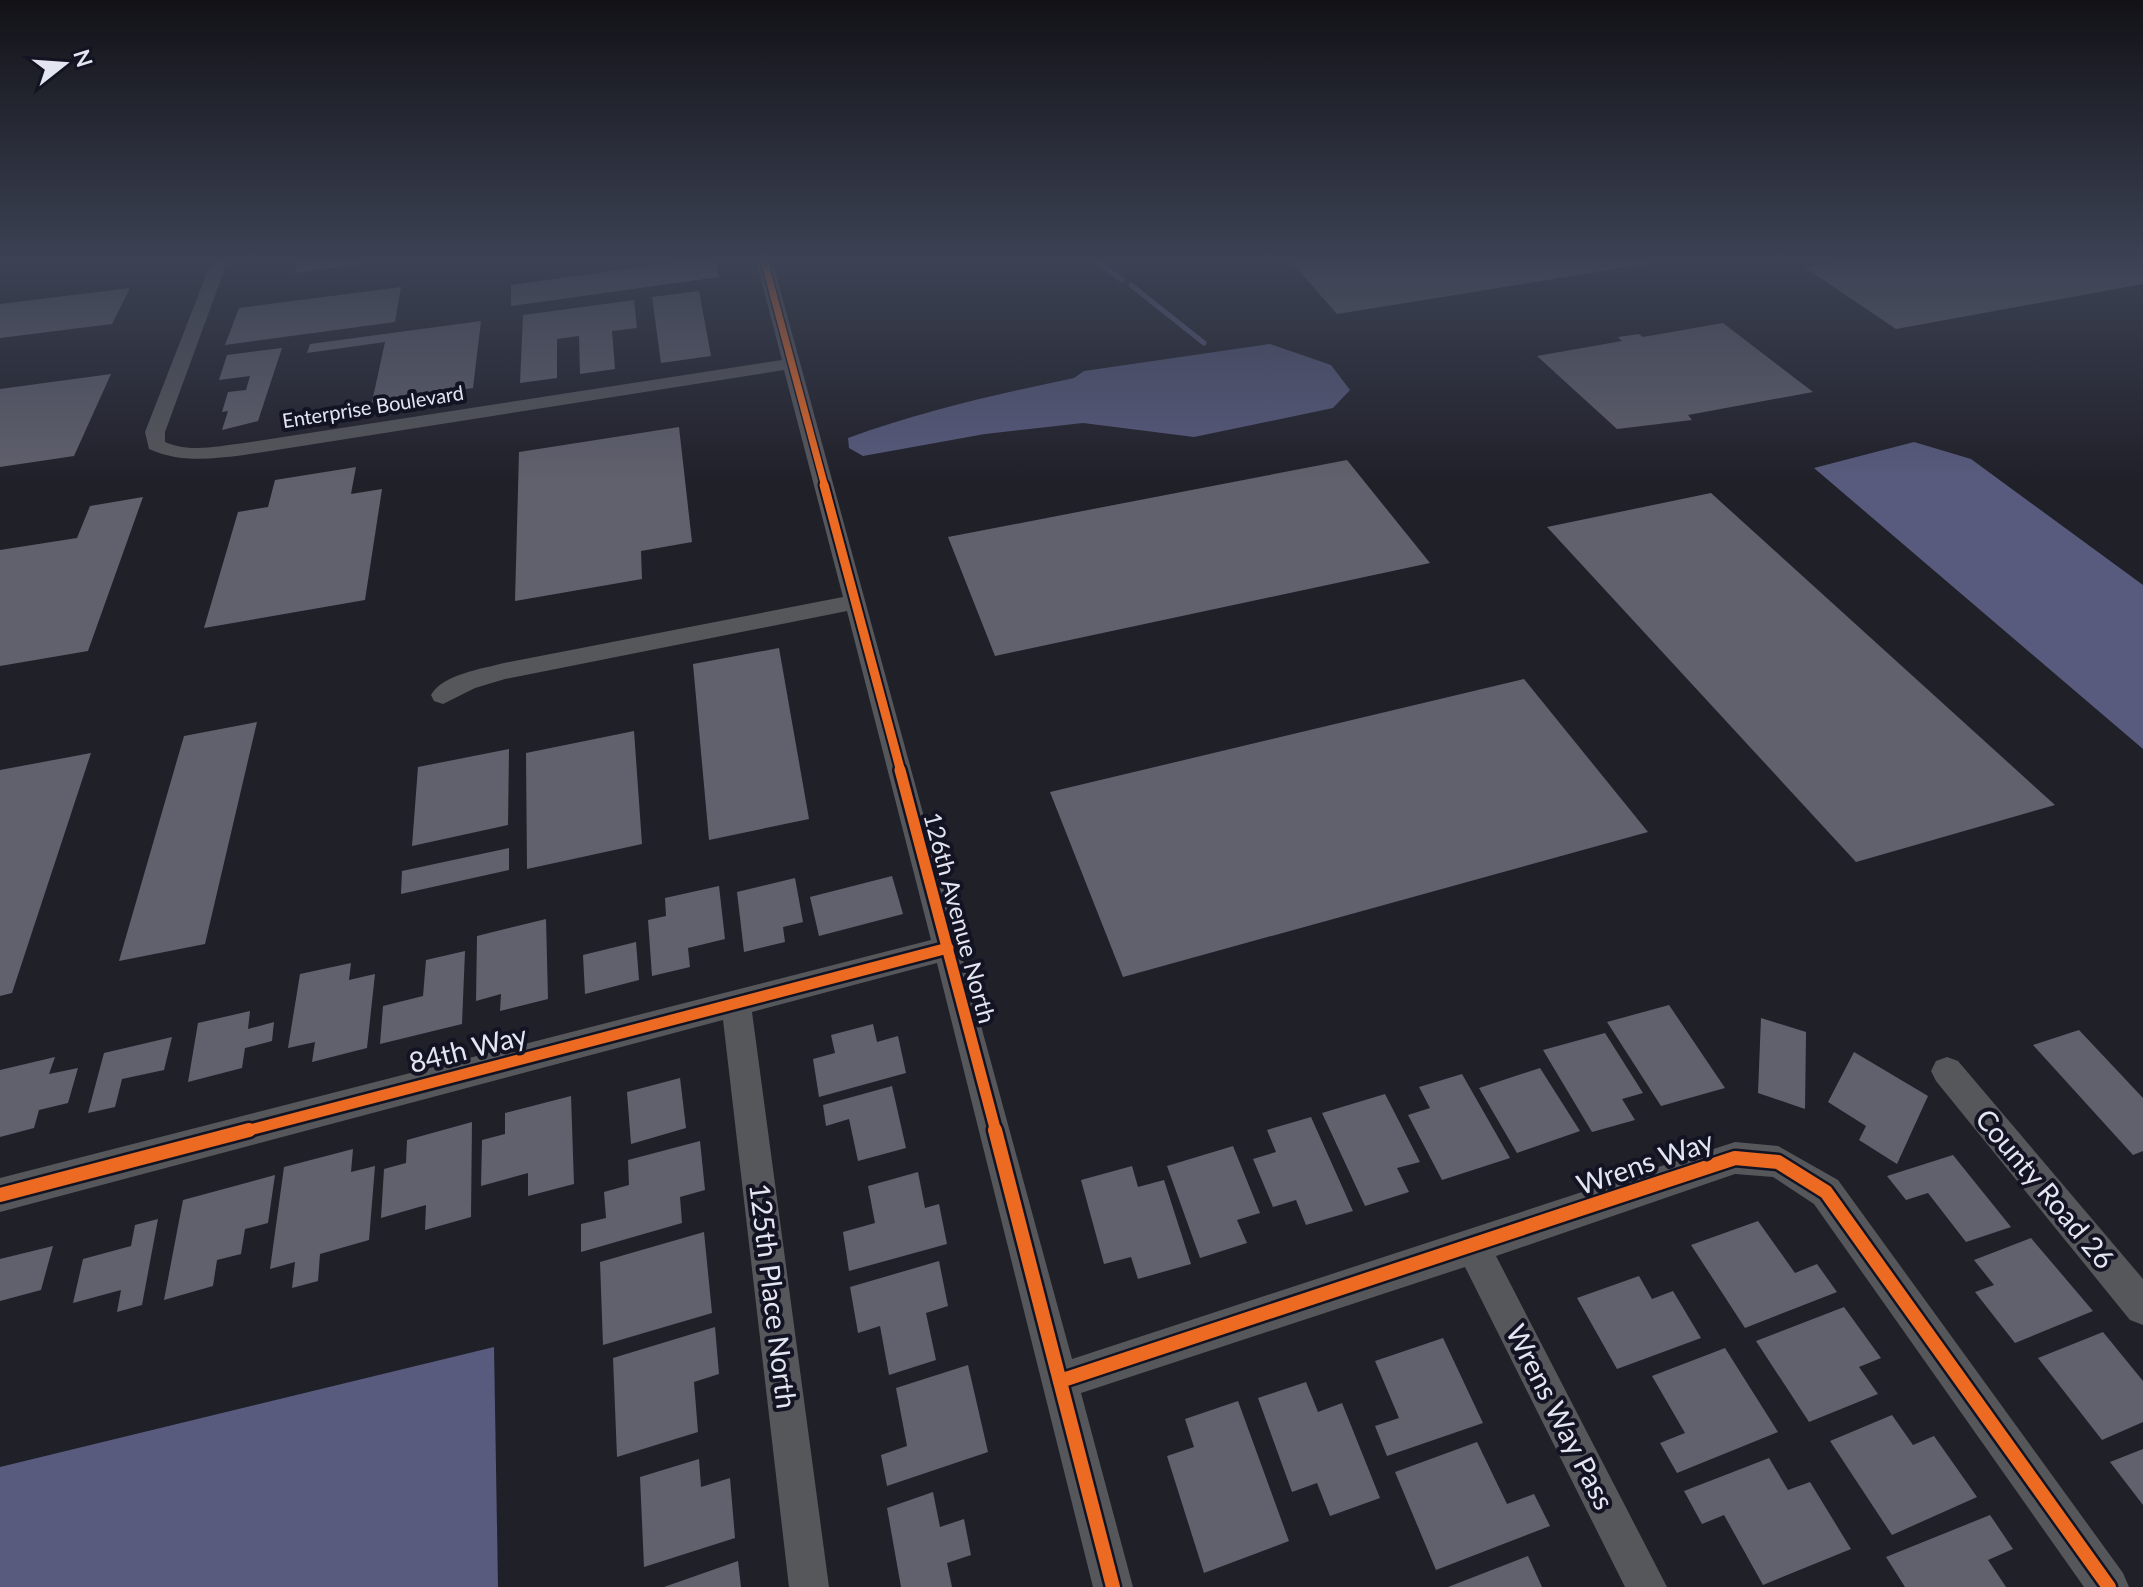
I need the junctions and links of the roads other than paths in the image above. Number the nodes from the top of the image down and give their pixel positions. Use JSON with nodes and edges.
{"nodes":[{"id":1,"x":192,"y":334,"type":"edge"},
{"id":2,"x":783,"y":334,"type":"edge"},
{"id":3,"x":791,"y":364,"type":"junction"},
{"id":4,"x":854,"y":602,"type":"junction"},
{"id":5,"x":443,"y":695,"type":"dead end"},
{"id":6,"x":948,"y":948,"type":"junction"},
{"id":7,"x":736,"y":1005,"type":"junction"},
{"id":8,"x":1947,"y":1071,"type":"dead end"},
{"id":9,"x":0,"y":1195,"type":"edge"},
{"id":10,"x":1473,"y":1247,"type":"junction"},
{"id":11,"x":2143,"y":1307,"type":"edge"},
{"id":12,"x":1060,"y":1381,"type":"junction"},
{"id":13,"x":809,"y":1587,"type":"edge"},
{"id":14,"x":1113,"y":1587,"type":"edge"},
{"id":15,"x":1647,"y":1587,"type":"edge"},
{"id":16,"x":2109,"y":1587,"type":"edge"}],
"edges":[{"from":1,"to":3,"type":"street","name":"Enterprise Boulevard"},
{"from":2,"to":3,"type":"street","name":"126th Avenue North"},
{"from":3,"to":4,"type":"street","name":"126th Avenue North"},
{"from":4,"to":5,"type":"street"},
{"from":4,"to":6,"type":"street","name":"126th Avenue North"},
{"from":6,"to":7,"type":"street","name":"84th Way"},
{"from":6,"to":12,"type":"street","name":"126th Avenue North"},
{"from":7,"to":9,"type":"street","name":"84th Way"},
{"from":7,"to":13,"type":"street","name":"125th Place North"},
{"from":8,"to":11,"type":"street","name":"County Road 26"},
{"from":10,"to":12,"type":"street","name":"Wrens Way"},
{"from":10,"to":15,"type":"street","name":"Wrens Way Pass"},
{"from":10,"to":16,"type":"street","name":"Wrens Way"},
{"from":12,"to":14,"type":"street","name":"126th Avenue North"}]}
